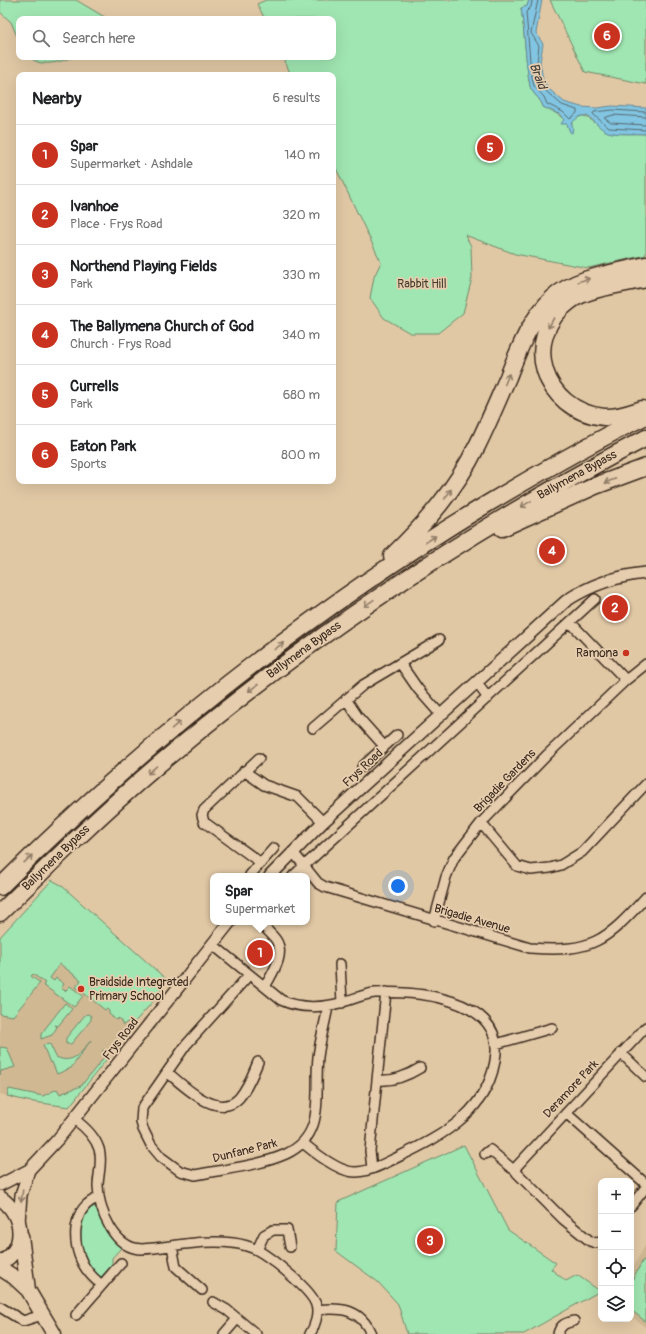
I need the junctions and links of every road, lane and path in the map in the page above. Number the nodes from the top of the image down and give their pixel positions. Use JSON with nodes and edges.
{"nodes":[{"id":1,"x":646,"y":265,"type":"edge"},
{"id":2,"x":646,"y":279,"type":"edge"},
{"id":3,"x":646,"y":408,"type":"edge"},
{"id":4,"x":646,"y":416,"type":"edge"},
{"id":5,"x":646,"y":438,"type":"edge"},
{"id":6,"x":646,"y":467,"type":"edge"},
{"id":7,"x":646,"y":573,"type":"edge"},
{"id":8,"x":394,"y":585,"type":"junction"},
{"id":9,"x":350,"y":593,"type":"junction"},
{"id":10,"x":595,"y":599,"type":"dead end"},
{"id":11,"x":570,"y":622,"type":"junction"},
{"id":12,"x":439,"y":640,"type":"dead end"},
{"id":13,"x":400,"y":662,"type":"junction"},
{"id":14,"x":646,"y":664,"type":"edge"},
{"id":15,"x":626,"y":680,"type":"junction"},
{"id":16,"x":476,"y":682,"type":"junction"},
{"id":17,"x":488,"y":698,"type":"junction"},
{"id":18,"x":346,"y":699,"type":"junction"},
{"id":19,"x":440,"y":714,"type":"junction"},
{"id":20,"x":313,"y":728,"type":"dead end"},
{"id":21,"x":397,"y":734,"type":"dead end"},
{"id":22,"x":384,"y":746,"type":"junction"},
{"id":23,"x":259,"y":758,"type":"dead end"},
{"id":24,"x":362,"y":767,"type":"dead end"},
{"id":25,"x":244,"y":771,"type":"junction"},
{"id":26,"x":646,"y":784,"type":"edge"},
{"id":27,"x":323,"y":822,"type":"junction"},
{"id":28,"x":481,"y":823,"type":"junction"},
{"id":29,"x":274,"y":848,"type":"dead end"},
{"id":30,"x":293,"y":852,"type":"junction"},
{"id":31,"x":261,"y":863,"type":"junction"},
{"id":32,"x":304,"y":866,"type":"junction"},
{"id":33,"x":252,"y":873,"type":"edge"},
{"id":34,"x":273,"y":873,"type":"edge"},
{"id":35,"x":296,"y":873,"type":"edge"},
{"id":36,"x":310,"y":873,"type":"edge"},
{"id":37,"x":310,"y":873,"type":"edge"},
{"id":38,"x":0,"y":887,"type":"edge"},
{"id":39,"x":646,"y":897,"type":"edge"},
{"id":40,"x":0,"y":913,"type":"edge"},
{"id":41,"x":434,"y":920,"type":"junction"},
{"id":42,"x":228,"y":925,"type":"edge"},
{"id":43,"x":263,"y":925,"type":"edge"},
{"id":44,"x":212,"y":944,"type":"junction"},
{"id":45,"x":340,"y":964,"type":"dead end"},
{"id":46,"x":249,"y":975,"type":"junction"},
{"id":47,"x":265,"y":986,"type":"junction"},
{"id":48,"x":386,"y":992,"type":"junction"},
{"id":49,"x":342,"y":1003,"type":"junction"},
{"id":50,"x":328,"y":1007,"type":"junction"},
{"id":51,"x":646,"y":1026,"type":"edge"},
{"id":52,"x":552,"y":1028,"type":"dead end"},
{"id":53,"x":496,"y":1044,"type":"junction"},
{"id":54,"x":621,"y":1053,"type":"junction"},
{"id":55,"x":258,"y":1062,"type":"dead end"},
{"id":56,"x":420,"y":1068,"type":"dead end"},
{"id":57,"x":167,"y":1072,"type":"junction"},
{"id":58,"x":646,"y":1077,"type":"edge"},
{"id":59,"x":377,"y":1080,"type":"junction"},
{"id":60,"x":566,"y":1113,"type":"junction"},
{"id":61,"x":74,"y":1118,"type":"junction"},
{"id":62,"x":302,"y":1143,"type":"junction"},
{"id":63,"x":485,"y":1154,"type":"dead end"},
{"id":64,"x":372,"y":1168,"type":"junction"},
{"id":65,"x":29,"y":1170,"type":"junction"},
{"id":66,"x":516,"y":1170,"type":"junction"},
{"id":67,"x":646,"y":1184,"type":"edge"},
{"id":68,"x":0,"y":1185,"type":"edge"},
{"id":69,"x":646,"y":1187,"type":"edge"},
{"id":70,"x":0,"y":1198,"type":"edge"},
{"id":71,"x":99,"y":1198,"type":"junction"},
{"id":72,"x":634,"y":1202,"type":"edge"},
{"id":73,"x":20,"y":1227,"type":"junction"},
{"id":74,"x":598,"y":1243,"type":"edge"},
{"id":75,"x":172,"y":1246,"type":"junction"},
{"id":76,"x":290,"y":1247,"type":"dead end"},
{"id":77,"x":257,"y":1250,"type":"junction"},
{"id":78,"x":0,"y":1263,"type":"edge"},
{"id":79,"x":121,"y":1263,"type":"dead end"},
{"id":80,"x":0,"y":1268,"type":"edge"},
{"id":81,"x":102,"y":1285,"type":"junction"},
{"id":82,"x":28,"y":1290,"type":"junction"},
{"id":83,"x":202,"y":1290,"type":"dead end"},
{"id":84,"x":213,"y":1302,"type":"dead end"},
{"id":85,"x":0,"y":1307,"type":"edge"},
{"id":86,"x":317,"y":1310,"type":"junction"},
{"id":87,"x":42,"y":1315,"type":"junction"},
{"id":88,"x":76,"y":1315,"type":"dead end"},
{"id":89,"x":237,"y":1319,"type":"junction"},
{"id":90,"x":574,"y":1321,"type":"dead end"},
{"id":91,"x":54,"y":1334,"type":"edge"},
{"id":92,"x":224,"y":1334,"type":"edge"},
{"id":93,"x":256,"y":1334,"type":"edge"},
{"id":94,"x":310,"y":1334,"type":"edge"},
{"id":95,"x":371,"y":1334,"type":"edge"},
{"id":96,"x":558,"y":1334,"type":"edge"}],
"edges":[{"from":9,"to":1,"type":"highway","one_way":true},
{"from":2,"to":3,"type":"highway","one_way":true},
{"from":9,"to":4,"type":"highway","name":"Ballymena Bypass","one_way":true},
{"from":5,"to":8,"type":"highway","name":"Ballymena Bypass","one_way":true},
{"from":6,"to":8,"type":"highway","one_way":true},
{"from":7,"to":16,"type":"street","name":"Frys Road"},
{"from":8,"to":40,"type":"highway","name":"Ballymena Bypass","one_way":true},
{"from":38,"to":9,"type":"highway","name":"Ballymena Bypass","one_way":true},
{"from":10,"to":11,"type":"street"},
{"from":11,"to":15,"type":"street"},
{"from":11,"to":17,"type":"street"},
{"from":12,"to":13,"type":"street"},
{"from":13,"to":18,"type":"street"},
{"from":13,"to":19,"type":"street"},
{"from":14,"to":15,"type":"street","name":"Brigadie Gardens"},
{"from":15,"to":28,"type":"street","name":"Brigadie Gardens"},
{"from":16,"to":17,"type":"street"},
{"from":16,"to":19,"type":"street","name":"Frys Road"},
{"from":17,"to":32,"type":"street"},
{"from":18,"to":20,"type":"street"},
{"from":18,"to":22,"type":"street"},
{"from":19,"to":27,"type":"street","name":"Frys Road"},
{"from":21,"to":22,"type":"street"},
{"from":22,"to":24,"type":"street"},
{"from":23,"to":25,"type":"street"},
{"from":25,"to":27,"type":"street"},
{"from":25,"to":31,"type":"street"},
{"from":26,"to":28,"type":"street"},
{"from":27,"to":30,"type":"street","name":"Frys Road"},
{"from":28,"to":41,"type":"street","name":"Brigadie Gardens"},
{"from":29,"to":31,"type":"street"},
{"from":30,"to":32,"type":"street","name":"Brigadie Avenue"},
{"from":30,"to":34,"type":"street","name":"Frys Road"},
{"from":31,"to":33,"type":"street"},
{"from":32,"to":35,"type":"street"},
{"from":32,"to":36,"type":"street","name":"Brigadie Avenue"},
{"from":37,"to":41,"type":"street","name":"Brigadie Avenue"},
{"from":39,"to":41,"type":"street","name":"Brigadie Avenue"},
{"from":42,"to":44,"type":"street","name":"Frys Road"},
{"from":43,"to":47,"type":"street"},
{"from":44,"to":46,"type":"street"},
{"from":44,"to":61,"type":"street","name":"Frys Road"},
{"from":45,"to":49,"type":"street"},
{"from":46,"to":47,"type":"street"},
{"from":46,"to":57,"type":"street","name":"Dunfane Park"},
{"from":47,"to":50,"type":"street"},
{"from":48,"to":49,"type":"street"},
{"from":48,"to":53,"type":"street"},
{"from":48,"to":59,"type":"street"},
{"from":49,"to":50,"type":"street"},
{"from":50,"to":62,"type":"street","name":"Dunfane Park"},
{"from":51,"to":54,"type":"street","name":"Deramore Park"},
{"from":52,"to":53,"type":"street"},
{"from":53,"to":64,"type":"street"},
{"from":54,"to":58,"type":"street"},
{"from":54,"to":60,"type":"street","name":"Deramore Park"},
{"from":55,"to":57,"type":"street"},
{"from":56,"to":59,"type":"street"},
{"from":57,"to":62,"type":"street","name":"Dunfane Park"},
{"from":59,"to":64,"type":"street"},
{"from":60,"to":66,"type":"street","name":"Deramore Park"},
{"from":60,"to":67,"type":"street"},
{"from":61,"to":65,"type":"street","name":"Frys Road"},
{"from":61,"to":71,"type":"street"},
{"from":62,"to":64,"type":"street"},
{"from":63,"to":66,"type":"street"},
{"from":65,"to":68,"type":"street","name":"Frys Road"},
{"from":65,"to":73,"type":"street","name":"Frys Road","one_way":true},
{"from":66,"to":74,"type":"street"},
{"from":69,"to":72,"type":"street"},
{"from":70,"to":73,"type":"main road"},
{"from":71,"to":75,"type":"street"},
{"from":71,"to":81,"type":"street"},
{"from":73,"to":78,"type":"main road"},
{"from":73,"to":82,"type":"main road"},
{"from":75,"to":77,"type":"street"},
{"from":75,"to":83,"type":"street"},
{"from":76,"to":77,"type":"street"},
{"from":77,"to":86,"type":"street"},
{"from":79,"to":81,"type":"street"},
{"from":80,"to":82,"type":"main road"},
{"from":81,"to":88,"type":"street"},
{"from":82,"to":87,"type":"main road"},
{"from":84,"to":89,"type":"street"},
{"from":85,"to":87,"type":"street"},
{"from":86,"to":94,"type":"street"},
{"from":86,"to":95,"type":"street"},
{"from":87,"to":91,"type":"main road"},
{"from":89,"to":92,"type":"street"},
{"from":89,"to":93,"type":"street"},
{"from":90,"to":96,"type":"street"}]}
